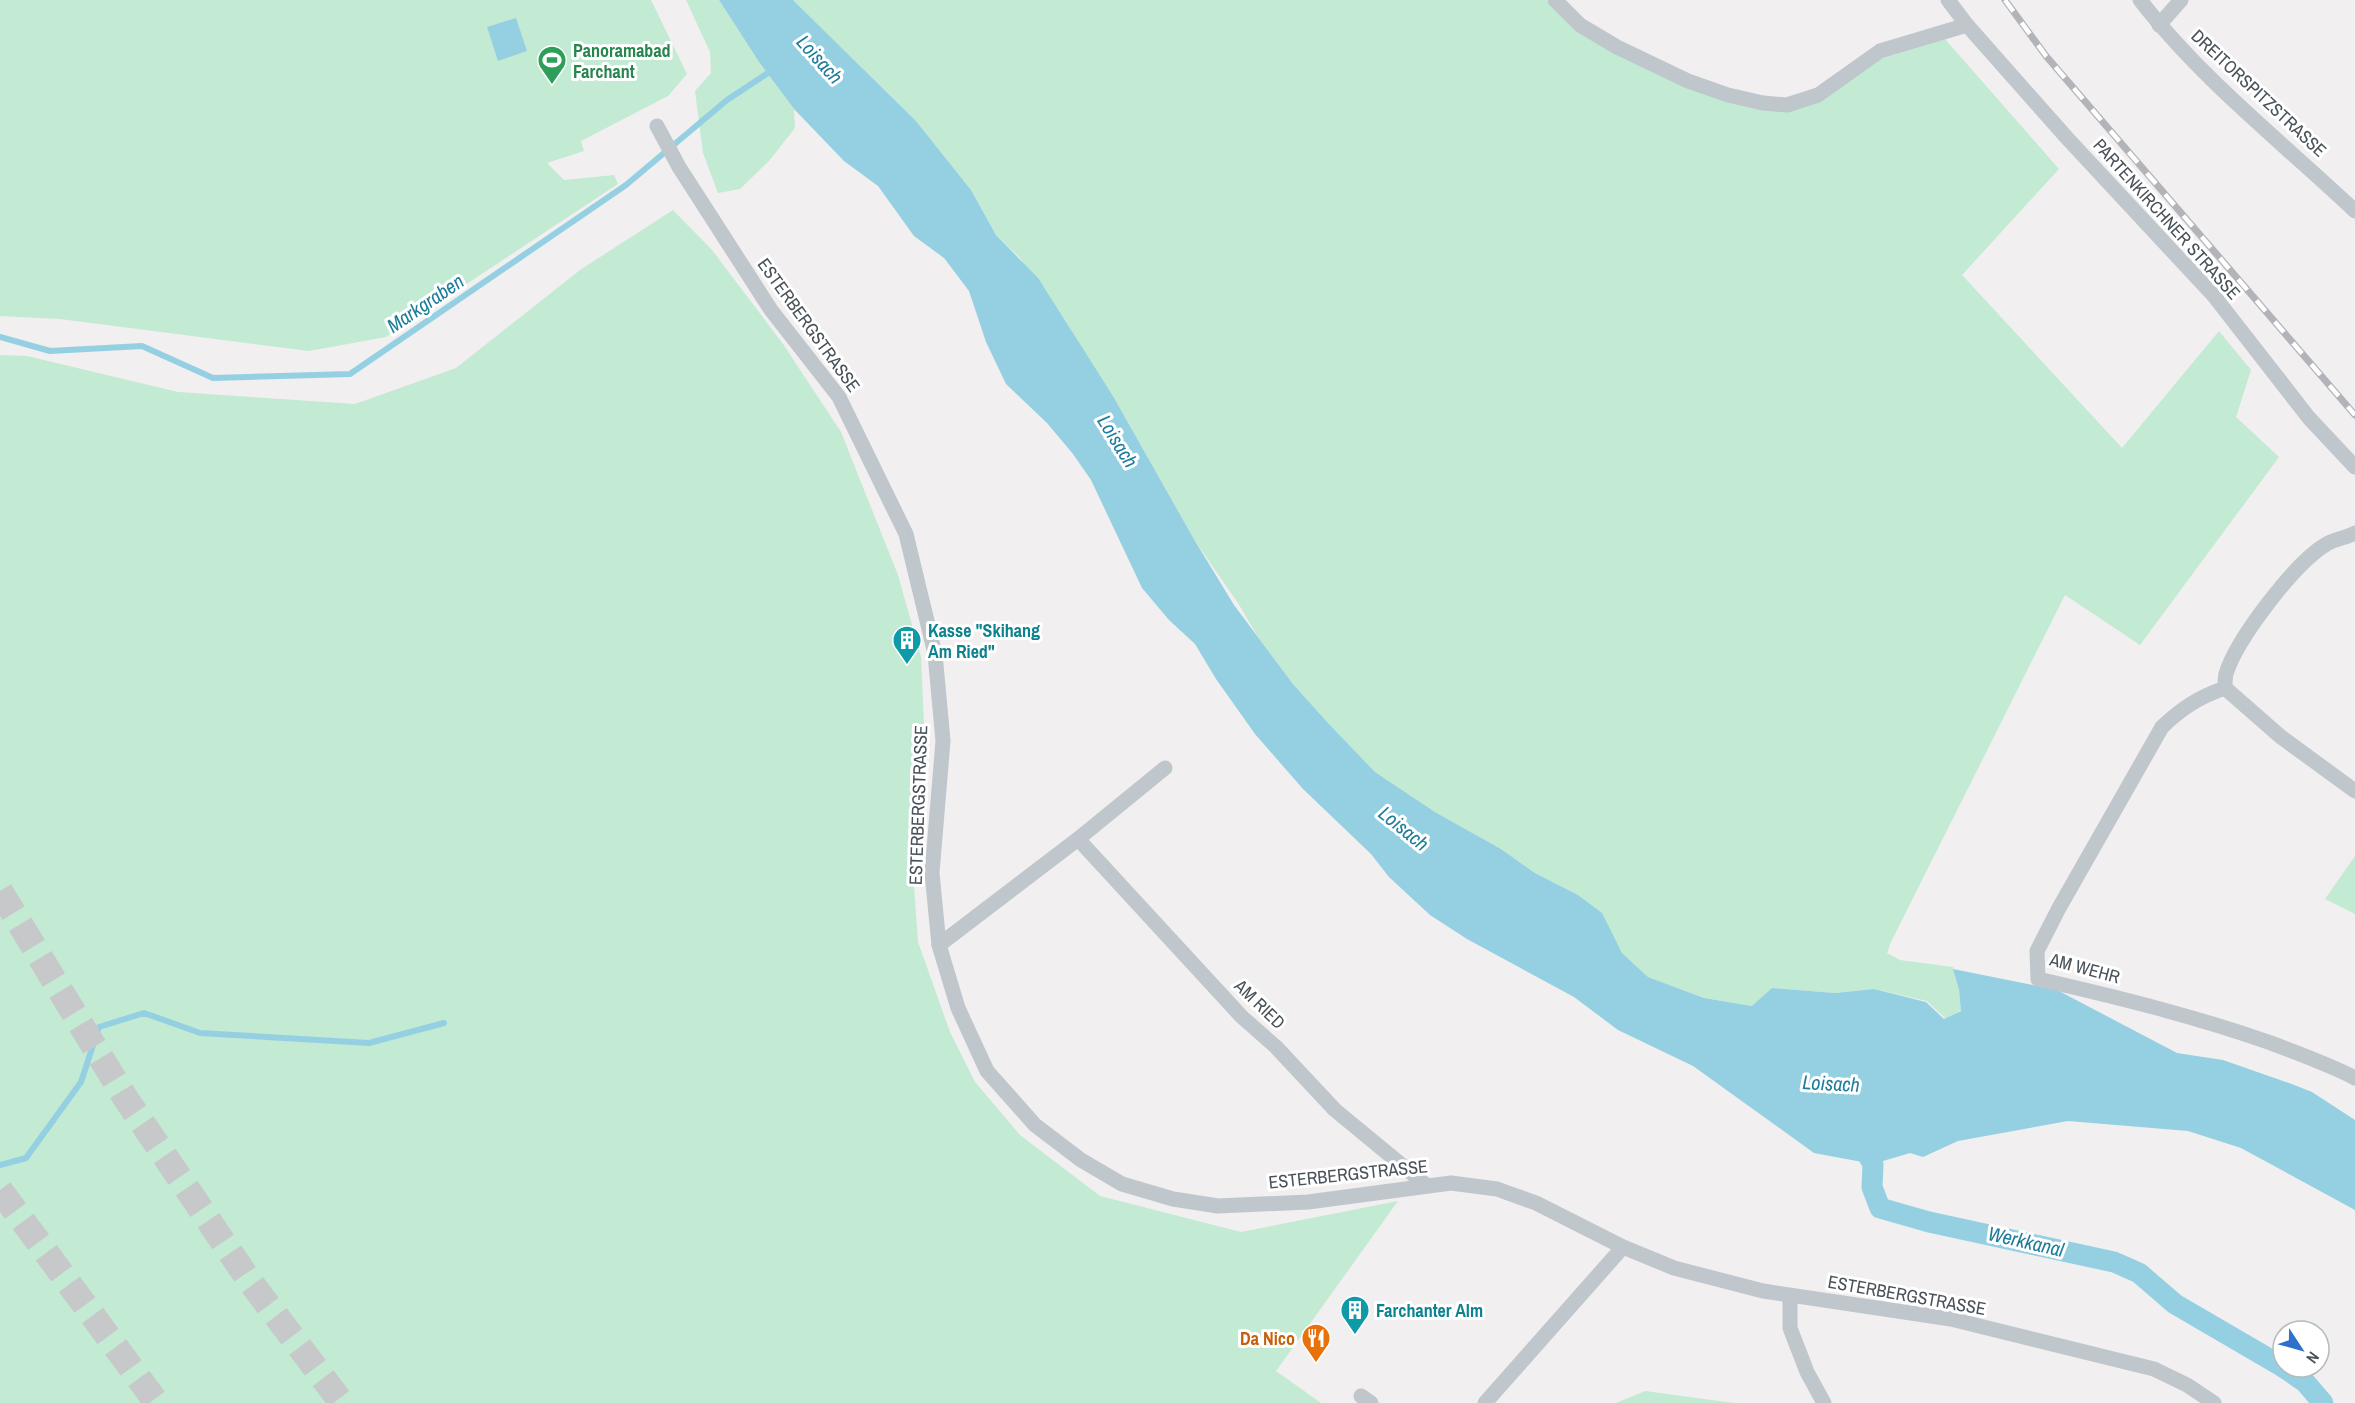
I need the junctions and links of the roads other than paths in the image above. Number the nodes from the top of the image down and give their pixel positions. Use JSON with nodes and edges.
{"nodes":[{"id":1,"x":1555,"y":0,"type":"edge"},
{"id":2,"x":1948,"y":0,"type":"edge"},
{"id":3,"x":2140,"y":0,"type":"edge"},
{"id":4,"x":2181,"y":0,"type":"edge"},
{"id":5,"x":1967,"y":25,"type":"junction"},
{"id":6,"x":2159,"y":25,"type":"junction"},
{"id":7,"x":657,"y":126,"type":"dead end"},
{"id":8,"x":2355,"y":211,"type":"edge"},
{"id":9,"x":2355,"y":467,"type":"edge"},
{"id":10,"x":2355,"y":533,"type":"edge"},
{"id":11,"x":2225,"y":688,"type":"junction"},
{"id":12,"x":1165,"y":768,"type":"dead end"},
{"id":13,"x":2355,"y":791,"type":"edge"},
{"id":14,"x":1078,"y":839,"type":"junction"},
{"id":15,"x":939,"y":945,"type":"junction"},
{"id":16,"x":2355,"y":1078,"type":"edge"},
{"id":17,"x":1426,"y":1185,"type":"junction"},
{"id":18,"x":1623,"y":1247,"type":"junction"},
{"id":19,"x":1790,"y":1296,"type":"junction"},
{"id":20,"x":1485,"y":1403,"type":"edge"},
{"id":21,"x":1824,"y":1403,"type":"edge"},
{"id":22,"x":2214,"y":1403,"type":"edge"}],
"edges":[{"from":1,"to":5,"type":"street"},
{"from":2,"to":5,"type":"street","name":"PARTENKIRCHNER STRASSE"},
{"from":3,"to":6,"type":"street","name":"DREITORSPITZSTRASSE"},
{"from":4,"to":6,"type":"street"},
{"from":5,"to":9,"type":"street","name":"PARTENKIRCHNER STRASSE"},
{"from":6,"to":8,"type":"street","name":"DREITORSPITZSTRASSE"},
{"from":7,"to":15,"type":"street","name":"ESTERBERGSTRASSE"},
{"from":10,"to":11,"type":"street"},
{"from":11,"to":13,"type":"street"},
{"from":11,"to":16,"type":"street","name":"AM WEHR"},
{"from":12,"to":14,"type":"street"},
{"from":14,"to":15,"type":"street"},
{"from":14,"to":17,"type":"street","name":"AM RIED"},
{"from":15,"to":17,"type":"street","name":"ESTERBERGSTRASSE"},
{"from":17,"to":18,"type":"street","name":"ESTERBERGSTRASSE"},
{"from":18,"to":19,"type":"street","name":"ESTERBERGSTRASSE"},
{"from":18,"to":20,"type":"street"},
{"from":19,"to":21,"type":"street"},
{"from":19,"to":22,"type":"street","name":"ESTERBERGSTRASSE"}]}
